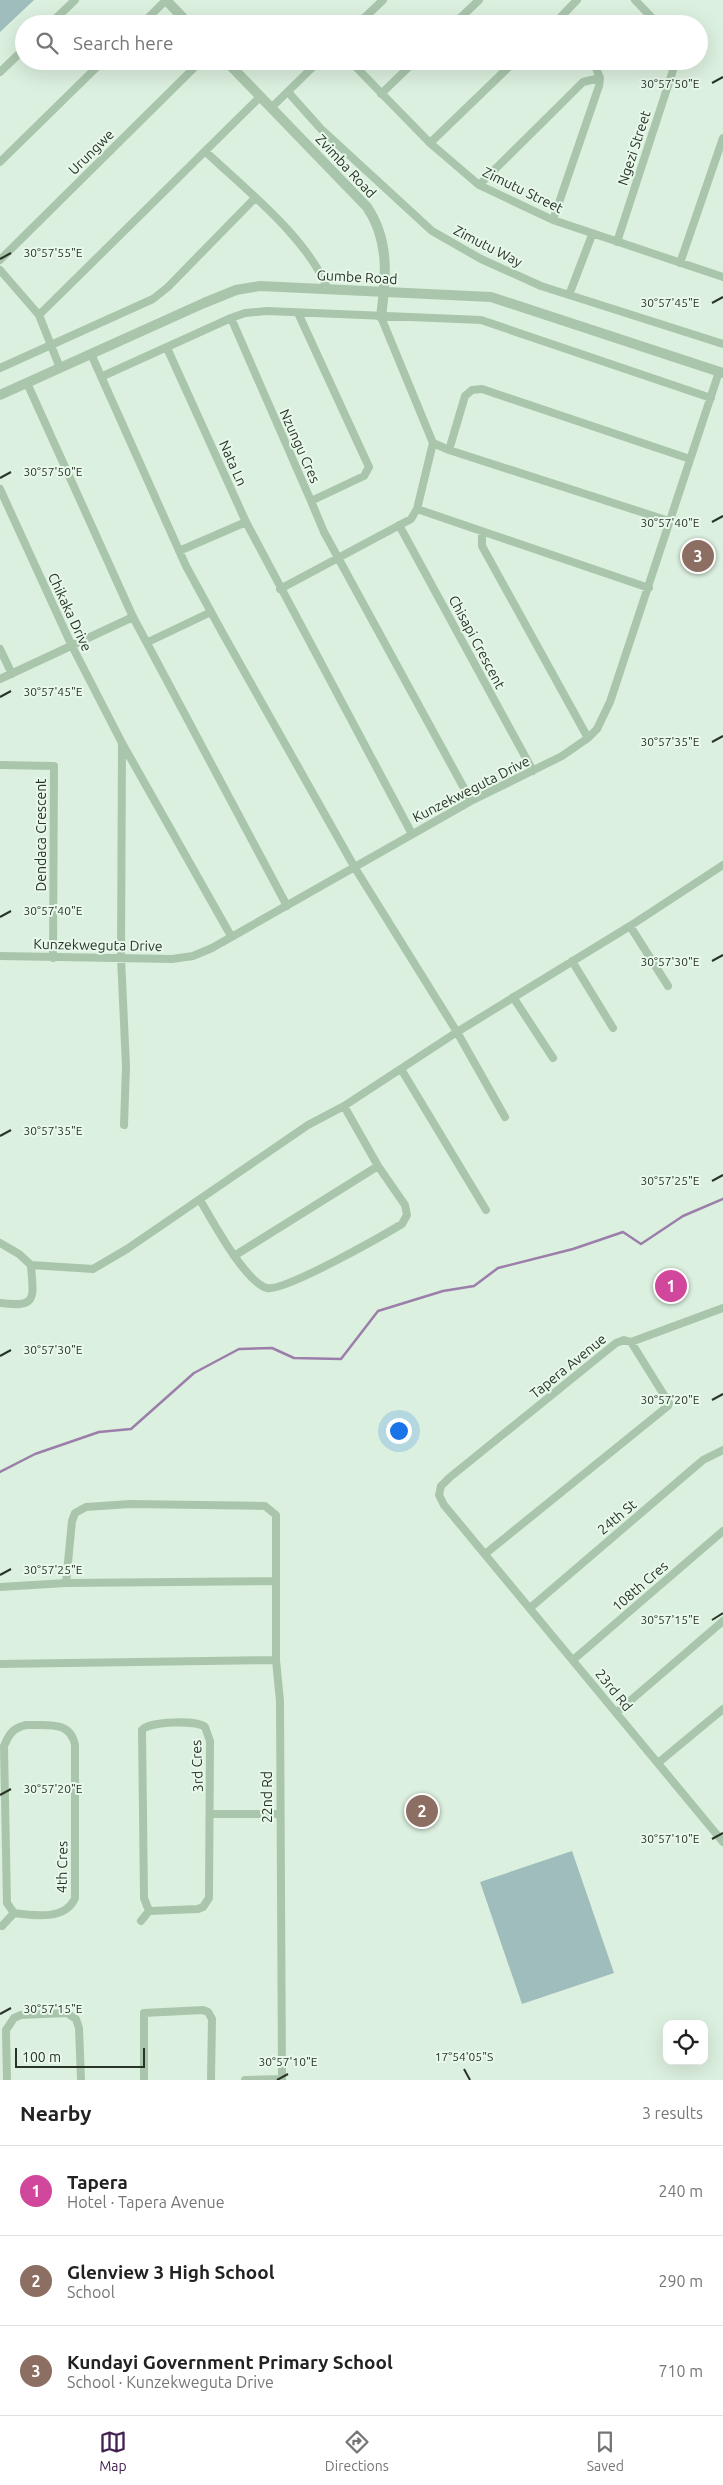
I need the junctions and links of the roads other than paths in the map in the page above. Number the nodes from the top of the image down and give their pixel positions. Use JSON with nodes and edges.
{"nodes":[{"id":1,"x":75,"y":0,"type":"edge"},
{"id":2,"x":166,"y":0,"type":"edge"},
{"id":3,"x":383,"y":0,"type":"edge"},
{"id":4,"x":479,"y":0,"type":"edge"},
{"id":5,"x":577,"y":0,"type":"edge"},
{"id":6,"x":635,"y":0,"type":"edge"},
{"id":7,"x":59,"y":15,"type":"edge"},
{"id":8,"x":151,"y":15,"type":"edge"},
{"id":9,"x":180,"y":15,"type":"edge"},
{"id":10,"x":367,"y":15,"type":"edge"},
{"id":11,"x":463,"y":15,"type":"edge"},
{"id":12,"x":564,"y":15,"type":"edge"},
{"id":13,"x":649,"y":15,"type":"edge"},
{"id":14,"x":15,"y":58,"type":"edge"},
{"id":15,"x":95,"y":70,"type":"edge"},
{"id":16,"x":191,"y":70,"type":"edge"},
{"id":17,"x":235,"y":70,"type":"edge"},
{"id":18,"x":310,"y":70,"type":"edge"},
{"id":19,"x":358,"y":70,"type":"edge"},
{"id":20,"x":406,"y":70,"type":"edge"},
{"id":21,"x":506,"y":70,"type":"edge"},
{"id":22,"x":597,"y":70,"type":"edge"},
{"id":23,"x":673,"y":70,"type":"edge"},
{"id":24,"x":0,"y":72,"type":"edge"},
{"id":25,"x":600,"y":78,"type":"junction"},
{"id":26,"x":288,"y":92,"type":"junction"},
{"id":27,"x":381,"y":94,"type":"junction"},
{"id":28,"x":261,"y":96,"type":"junction"},
{"id":29,"x":272,"y":107,"type":"junction"},
{"id":30,"x":723,"y":138,"type":"edge"},
{"id":31,"x":430,"y":143,"type":"junction"},
{"id":32,"x":206,"y":152,"type":"junction"},
{"id":33,"x":0,"y":162,"type":"edge"},
{"id":34,"x":479,"y":185,"type":"junction"},
{"id":35,"x":255,"y":198,"type":"junction"},
{"id":36,"x":553,"y":220,"type":"junction"},
{"id":37,"x":592,"y":235,"type":"junction"},
{"id":38,"x":617,"y":242,"type":"junction"},
{"id":39,"x":0,"y":260,"type":"edge"},
{"id":40,"x":680,"y":263,"type":"junction"},
{"id":41,"x":0,"y":270,"type":"edge"},
{"id":42,"x":723,"y":277,"type":"edge"},
{"id":43,"x":328,"y":290,"type":"junction"},
{"id":44,"x":384,"y":293,"type":"junction"},
{"id":45,"x":569,"y":295,"type":"junction"},
{"id":46,"x":298,"y":313,"type":"junction"},
{"id":47,"x":40,"y":315,"type":"junction"},
{"id":48,"x":380,"y":317,"type":"junction"},
{"id":49,"x":230,"y":318,"type":"junction"},
{"id":50,"x":723,"y":344,"type":"edge"},
{"id":51,"x":51,"y":345,"type":"junction"},
{"id":52,"x":167,"y":348,"type":"junction"},
{"id":53,"x":91,"y":354,"type":"junction"},
{"id":54,"x":0,"y":368,"type":"edge"},
{"id":55,"x":60,"y":368,"type":"junction"},
{"id":56,"x":721,"y":372,"type":"edge"},
{"id":57,"x":103,"y":376,"type":"junction"},
{"id":58,"x":27,"y":383,"type":"junction"},
{"id":59,"x":0,"y":396,"type":"edge"},
{"id":60,"x":711,"y":398,"type":"junction"},
{"id":61,"x":433,"y":443,"type":"junction"},
{"id":62,"x":449,"y":450,"type":"junction"},
{"id":63,"x":690,"y":459,"type":"junction"},
{"id":64,"x":0,"y":489,"type":"edge"},
{"id":65,"x":311,"y":501,"type":"junction"},
{"id":66,"x":417,"y":509,"type":"junction"},
{"id":67,"x":669,"y":521,"type":"junction"},
{"id":68,"x":246,"y":522,"type":"junction"},
{"id":69,"x":400,"y":525,"type":"junction"},
{"id":70,"x":482,"y":533,"type":"junction"},
{"id":71,"x":179,"y":551,"type":"junction"},
{"id":72,"x":339,"y":557,"type":"junction"},
{"id":73,"x":649,"y":588,"type":"junction"},
{"id":74,"x":280,"y":589,"type":"junction"},
{"id":75,"x":211,"y":612,"type":"junction"},
{"id":76,"x":133,"y":617,"type":"junction"},
{"id":77,"x":148,"y":642,"type":"junction"},
{"id":78,"x":71,"y":644,"type":"junction"},
{"id":79,"x":0,"y":649,"type":"edge"},
{"id":80,"x":12,"y":674,"type":"junction"},
{"id":81,"x":0,"y":679,"type":"edge"},
{"id":82,"x":588,"y":738,"type":"junction"},
{"id":83,"x":122,"y":743,"type":"junction"},
{"id":84,"x":0,"y":765,"type":"edge"},
{"id":85,"x":533,"y":771,"type":"junction"},
{"id":86,"x":471,"y":801,"type":"junction"},
{"id":87,"x":412,"y":834,"type":"junction"},
{"id":88,"x":723,"y":865,"type":"edge"},
{"id":89,"x":355,"y":868,"type":"junction"},
{"id":90,"x":287,"y":906,"type":"junction"},
{"id":91,"x":630,"y":926,"type":"junction"},
{"id":92,"x":231,"y":936,"type":"junction"},
{"id":93,"x":0,"y":956,"type":"edge"},
{"id":94,"x":53,"y":958,"type":"junction"},
{"id":95,"x":121,"y":958,"type":"junction"},
{"id":96,"x":572,"y":961,"type":"junction"},
{"id":97,"x":668,"y":986,"type":"dead end"},
{"id":98,"x":513,"y":997,"type":"junction"},
{"id":99,"x":613,"y":1028,"type":"dead end"},
{"id":100,"x":457,"y":1032,"type":"junction"},
{"id":101,"x":553,"y":1058,"type":"dead end"},
{"id":102,"x":401,"y":1069,"type":"junction"},
{"id":103,"x":344,"y":1106,"type":"junction"},
{"id":104,"x":505,"y":1118,"type":"dead end"},
{"id":105,"x":124,"y":1125,"type":"dead end"},
{"id":106,"x":378,"y":1166,"type":"junction"},
{"id":107,"x":200,"y":1200,"type":"junction"},
{"id":108,"x":486,"y":1210,"type":"dead end"},
{"id":109,"x":0,"y":1242,"type":"edge"},
{"id":110,"x":234,"y":1256,"type":"junction"},
{"id":111,"x":30,"y":1265,"type":"junction"},
{"id":112,"x":0,"y":1303,"type":"edge"},
{"id":113,"x":722,"y":1311,"type":"edge"},
{"id":114,"x":631,"y":1342,"type":"junction"},
{"id":115,"x":723,"y":1450,"type":"edge"},
{"id":116,"x":723,"y":1531,"type":"edge"},
{"id":117,"x":485,"y":1554,"type":"junction"},
{"id":118,"x":276,"y":1581,"type":"junction"},
{"id":119,"x":66,"y":1583,"type":"junction"},
{"id":120,"x":0,"y":1587,"type":"edge"},
{"id":121,"x":530,"y":1608,"type":"junction"},
{"id":122,"x":723,"y":1621,"type":"edge"},
{"id":123,"x":276,"y":1660,"type":"junction"},
{"id":124,"x":573,"y":1660,"type":"junction"},
{"id":125,"x":0,"y":1664,"type":"edge"},
{"id":126,"x":723,"y":1709,"type":"edge"},
{"id":127,"x":616,"y":1712,"type":"junction"},
{"id":128,"x":658,"y":1763,"type":"junction"},
{"id":129,"x":211,"y":1814,"type":"junction"},
{"id":130,"x":279,"y":1814,"type":"junction"},
{"id":131,"x":3,"y":1822,"type":"edge"},
{"id":132,"x":723,"y":1842,"type":"edge"},
{"id":133,"x":149,"y":1911,"type":"junction"},
{"id":134,"x":14,"y":1913,"type":"junction"},
{"id":135,"x":141,"y":1921,"type":"dead end"},
{"id":136,"x":2,"y":1926,"type":"dead end"},
{"id":137,"x":282,"y":2079,"type":"edge"},
{"id":138,"x":7,"y":2080,"type":"edge"},
{"id":139,"x":81,"y":2080,"type":"edge"},
{"id":140,"x":144,"y":2080,"type":"edge"},
{"id":141,"x":211,"y":2080,"type":"edge"},
{"id":142,"x":245,"y":2080,"type":"edge"}],
"edges":[{"from":1,"to":7,"type":"street"},
{"from":2,"to":8,"type":"street"},
{"from":2,"to":9,"type":"street"},
{"from":3,"to":10,"type":"street"},
{"from":4,"to":11,"type":"street"},
{"from":5,"to":12,"type":"street"},
{"from":6,"to":13,"type":"street"},
{"from":14,"to":24,"type":"street"},
{"from":15,"to":33,"type":"street"},
{"from":16,"to":39,"type":"street","name":"Urungwe"},
{"from":17,"to":28,"type":"street","name":"Zvimba Road"},
{"from":18,"to":26,"type":"street"},
{"from":19,"to":27,"type":"street","name":"Zimutu Street"},
{"from":20,"to":27,"type":"street"},
{"from":21,"to":31,"type":"street"},
{"from":22,"to":25,"type":"street"},
{"from":23,"to":38,"type":"street","name":"Ngezi Street"},
{"from":25,"to":34,"type":"street"},
{"from":25,"to":36,"type":"street"},
{"from":26,"to":29,"type":"street"},
{"from":26,"to":45,"type":"street","name":"Zimutu Way"},
{"from":27,"to":31,"type":"street","name":"Zimutu Street"},
{"from":28,"to":29,"type":"street","name":"Zvimba Road"},
{"from":28,"to":32,"type":"street"},
{"from":29,"to":44,"type":"street","name":"Zvimba Road"},
{"from":30,"to":40,"type":"street"},
{"from":31,"to":34,"type":"street","name":"Zimutu Street"},
{"from":32,"to":35,"type":"street"},
{"from":32,"to":47,"type":"street"},
{"from":34,"to":36,"type":"street","name":"Zimutu Street"},
{"from":35,"to":43,"type":"street"},
{"from":35,"to":51,"type":"street"},
{"from":36,"to":37,"type":"street","name":"Zimutu Street"},
{"from":37,"to":38,"type":"street","name":"Zimutu Street"},
{"from":37,"to":45,"type":"street"},
{"from":38,"to":40,"type":"street","name":"Zimutu Street"},
{"from":40,"to":42,"type":"street","name":"Zimutu Street"},
{"from":41,"to":47,"type":"street"},
{"from":43,"to":44,"type":"street","name":"Gumbe Road"},
{"from":43,"to":53,"type":"street","name":"Gumbe Road"},
{"from":44,"to":48,"type":"street","name":"Zvimba Road"},
{"from":44,"to":56,"type":"street","name":"Gumbe Road"},
{"from":45,"to":50,"type":"street","name":"Zimutu Way"},
{"from":46,"to":48,"type":"street"},
{"from":46,"to":49,"type":"street"},
{"from":46,"to":65,"type":"street","name":"Nzungu Cres"},
{"from":47,"to":51,"type":"street"},
{"from":48,"to":60,"type":"street"},
{"from":48,"to":61,"type":"street"},
{"from":49,"to":52,"type":"street"},
{"from":49,"to":65,"type":"street","name":"Nzungu Cres"},
{"from":51,"to":54,"type":"street"},
{"from":51,"to":55,"type":"street"},
{"from":52,"to":57,"type":"street"},
{"from":52,"to":68,"type":"street","name":"Nata Ln"},
{"from":53,"to":55,"type":"street","name":"Gumbe Road"},
{"from":53,"to":57,"type":"street"},
{"from":55,"to":58,"type":"street","name":"Gumbe Road"},
{"from":56,"to":60,"type":"street","name":"Kunzekweguta Drive"},
{"from":57,"to":71,"type":"street"},
{"from":58,"to":59,"type":"street","name":"Gumbe Road"},
{"from":58,"to":76,"type":"street"},
{"from":60,"to":63,"type":"street","name":"Kunzekweguta Drive"},
{"from":61,"to":62,"type":"street"},
{"from":61,"to":66,"type":"street"},
{"from":62,"to":63,"type":"street"},
{"from":62,"to":67,"type":"street"},
{"from":63,"to":67,"type":"street","name":"Kunzekweguta Drive"},
{"from":64,"to":78,"type":"street","name":"Chikaka Drive"},
{"from":65,"to":72,"type":"street"},
{"from":66,"to":69,"type":"street"},
{"from":66,"to":70,"type":"street"},
{"from":67,"to":73,"type":"street","name":"Kunzekweguta Drive"},
{"from":68,"to":71,"type":"street"},
{"from":68,"to":74,"type":"street","name":"Nata Ln"},
{"from":69,"to":72,"type":"street"},
{"from":69,"to":85,"type":"street","name":"Chisapi Crescent"},
{"from":70,"to":73,"type":"street"},
{"from":70,"to":82,"type":"street"},
{"from":71,"to":75,"type":"street"},
{"from":72,"to":74,"type":"street"},
{"from":72,"to":86,"type":"street"},
{"from":73,"to":82,"type":"street","name":"Kunzekweguta Drive"},
{"from":74,"to":87,"type":"street","name":"Nata Ln"},
{"from":75,"to":77,"type":"street"},
{"from":75,"to":89,"type":"street"},
{"from":76,"to":77,"type":"street"},
{"from":76,"to":78,"type":"street"},
{"from":77,"to":90,"type":"street"},
{"from":78,"to":80,"type":"street"},
{"from":78,"to":83,"type":"street","name":"Chikaka Drive"},
{"from":79,"to":80,"type":"street"},
{"from":80,"to":81,"type":"street"},
{"from":82,"to":85,"type":"street","name":"Kunzekweguta Drive"},
{"from":83,"to":92,"type":"street","name":"Chikaka Drive"},
{"from":83,"to":95,"type":"street","name":"Chikaka Drive"},
{"from":84,"to":94,"type":"street","name":"Dendaca Crescent"},
{"from":85,"to":86,"type":"street","name":"Kunzekweguta Drive"},
{"from":86,"to":87,"type":"street","name":"Kunzekweguta Drive"},
{"from":87,"to":89,"type":"street","name":"Kunzekweguta Drive"},
{"from":88,"to":91,"type":"street"},
{"from":89,"to":90,"type":"street","name":"Kunzekweguta Drive"},
{"from":89,"to":100,"type":"street"},
{"from":90,"to":92,"type":"street","name":"Kunzekweguta Drive"},
{"from":91,"to":96,"type":"street"},
{"from":91,"to":97,"type":"street"},
{"from":92,"to":95,"type":"street","name":"Kunzekweguta Drive"},
{"from":93,"to":94,"type":"street","name":"Kunzekweguta Drive"},
{"from":94,"to":95,"type":"street","name":"Kunzekweguta Drive"},
{"from":95,"to":105,"type":"street","name":"Chikaka Drive"},
{"from":96,"to":98,"type":"street"},
{"from":96,"to":99,"type":"street"},
{"from":98,"to":100,"type":"street"},
{"from":98,"to":101,"type":"street"},
{"from":100,"to":102,"type":"street"},
{"from":100,"to":104,"type":"street"},
{"from":102,"to":103,"type":"street"},
{"from":102,"to":108,"type":"street"},
{"from":103,"to":106,"type":"street"},
{"from":103,"to":107,"type":"street"},
{"from":106,"to":110,"type":"street"},
{"from":106,"to":110,"type":"street"},
{"from":107,"to":110,"type":"street"},
{"from":107,"to":111,"type":"street"},
{"from":109,"to":111,"type":"street"},
{"from":111,"to":112,"type":"street"},
{"from":113,"to":114,"type":"street"},
{"from":114,"to":117,"type":"street"},
{"from":114,"to":117,"type":"street","name":"Tapera Avenue"},
{"from":115,"to":121,"type":"street","name":"24th St"},
{"from":116,"to":124,"type":"street","name":"108th Cres"},
{"from":117,"to":121,"type":"street","name":"23rd Rd"},
{"from":118,"to":119,"type":"street"},
{"from":118,"to":119,"type":"street","name":"22nd Rd"},
{"from":118,"to":123,"type":"street","name":"22nd Rd"},
{"from":119,"to":120,"type":"street"},
{"from":121,"to":124,"type":"street","name":"23rd Rd"},
{"from":122,"to":127,"type":"street"},
{"from":123,"to":125,"type":"street"},
{"from":123,"to":130,"type":"street","name":"22nd Rd"},
{"from":124,"to":127,"type":"street","name":"23rd Rd"},
{"from":126,"to":128,"type":"street"},
{"from":127,"to":128,"type":"street","name":"23rd Rd"},
{"from":128,"to":132,"type":"street","name":"23rd Rd"},
{"from":129,"to":130,"type":"street"},
{"from":129,"to":133,"type":"street","name":"3rd Cres"},
{"from":129,"to":133,"type":"street","name":"3rd Cres"},
{"from":130,"to":137,"type":"street","name":"22nd Rd"},
{"from":131,"to":134,"type":"street","name":"4th Cres"},
{"from":131,"to":134,"type":"street","name":"4th Cres"},
{"from":133,"to":135,"type":"street"},
{"from":134,"to":136,"type":"street"},
{"from":137,"to":142,"type":"street"},
{"from":138,"to":139,"type":"street"},
{"from":140,"to":141,"type":"street"}]}
